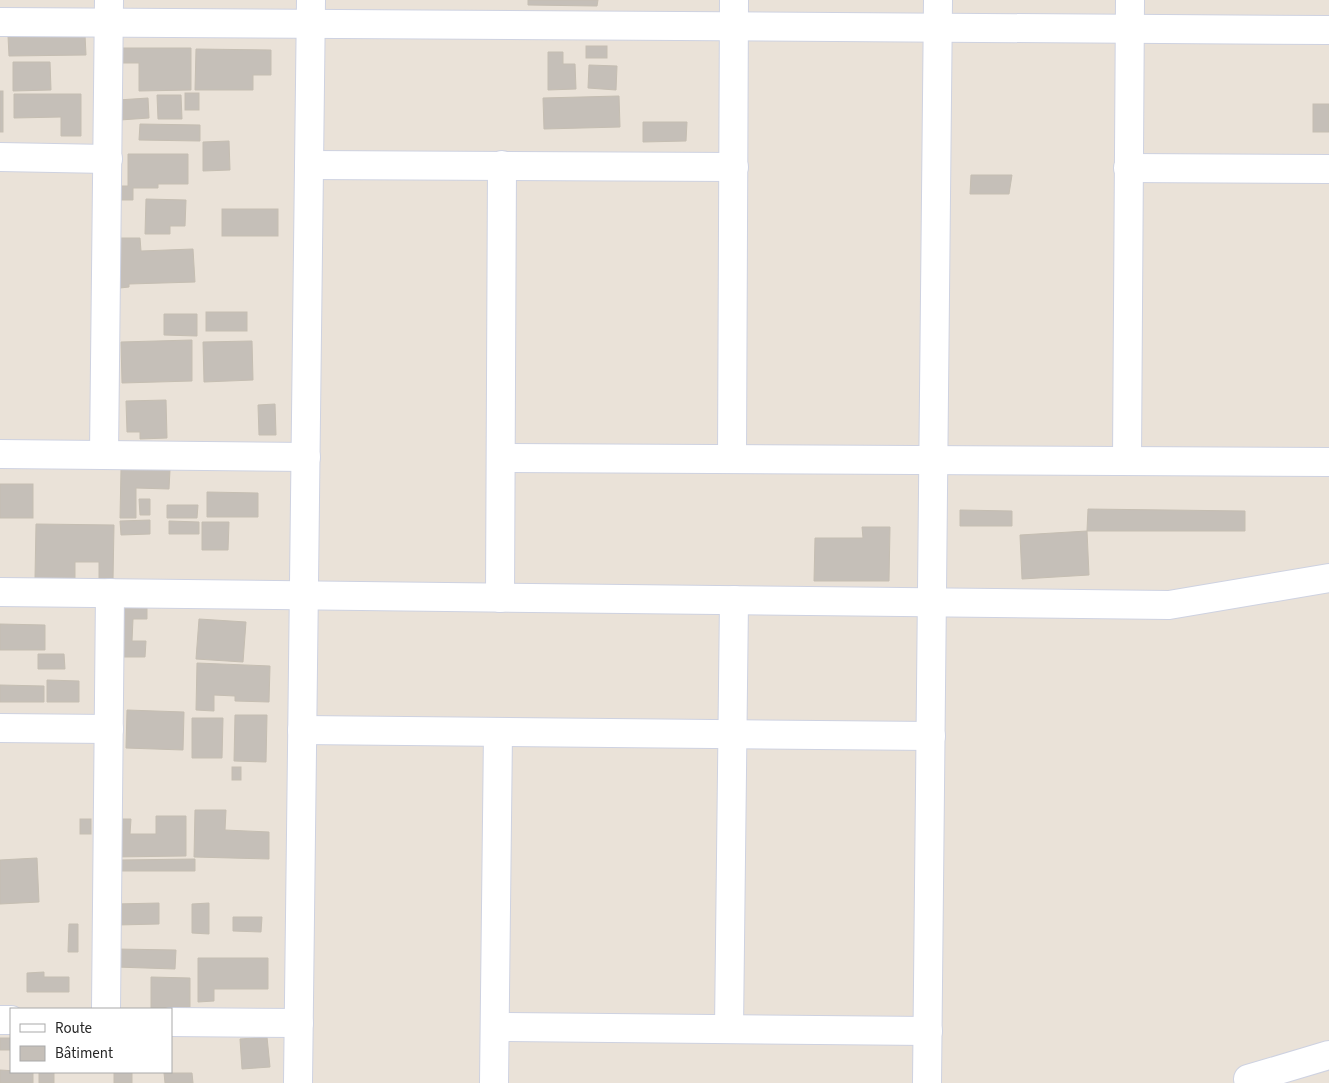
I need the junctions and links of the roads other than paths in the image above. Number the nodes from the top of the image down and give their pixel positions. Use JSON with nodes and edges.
{"nodes":[{"id":1,"x":734,"y":0,"type":"edge"},
{"id":2,"x":938,"y":0,"type":"edge"},
{"id":3,"x":1130,"y":0,"type":"edge"},
{"id":4,"x":109,"y":11,"type":"edge"},
{"id":5,"x":311,"y":12,"type":"edge"},
{"id":6,"x":0,"y":22,"type":"edge"},
{"id":7,"x":734,"y":27,"type":"junction"},
{"id":8,"x":938,"y":28,"type":"junction"},
{"id":9,"x":1129,"y":29,"type":"junction"},
{"id":10,"x":1329,"y":30,"type":"edge"},
{"id":11,"x":0,"y":157,"type":"edge"},
{"id":12,"x":108,"y":158,"type":"junction"},
{"id":13,"x":309,"y":164,"type":"junction"},
{"id":14,"x":502,"y":166,"type":"junction"},
{"id":15,"x":734,"y":167,"type":"junction"},
{"id":16,"x":1128,"y":168,"type":"junction"},
{"id":17,"x":1329,"y":169,"type":"edge"},
{"id":18,"x":0,"y":454,"type":"edge"},
{"id":19,"x":104,"y":455,"type":"junction"},
{"id":20,"x":306,"y":457,"type":"junction"},
{"id":21,"x":501,"y":458,"type":"junction"},
{"id":22,"x":732,"y":460,"type":"junction"},
{"id":23,"x":934,"y":460,"type":"junction"},
{"id":24,"x":1127,"y":461,"type":"junction"},
{"id":25,"x":1329,"y":462,"type":"edge"},
{"id":26,"x":1329,"y":578,"type":"edge"},
{"id":27,"x":0,"y":592,"type":"edge"},
{"id":28,"x":110,"y":593,"type":"junction"},
{"id":29,"x":304,"y":595,"type":"junction"},
{"id":30,"x":500,"y":598,"type":"junction"},
{"id":31,"x":734,"y":600,"type":"junction"},
{"id":32,"x":932,"y":602,"type":"junction"},
{"id":33,"x":0,"y":728,"type":"edge"},
{"id":34,"x":109,"y":729,"type":"junction"},
{"id":35,"x":302,"y":730,"type":"junction"},
{"id":36,"x":498,"y":732,"type":"junction"},
{"id":37,"x":732,"y":734,"type":"junction"},
{"id":38,"x":931,"y":736,"type":"junction"},
{"id":39,"x":106,"y":1008,"type":"edge"},
{"id":40,"x":172,"y":1022,"type":"edge"},
{"id":41,"x":299,"y":1023,"type":"junction"},
{"id":42,"x":495,"y":1027,"type":"junction"},
{"id":43,"x":729,"y":1029,"type":"junction"},
{"id":44,"x":928,"y":1031,"type":"junction"},
{"id":45,"x":1329,"y":1055,"type":"edge"},
{"id":46,"x":298,"y":1083,"type":"edge"},
{"id":47,"x":494,"y":1083,"type":"edge"},
{"id":48,"x":927,"y":1083,"type":"edge"},
{"id":49,"x":1249,"y":1083,"type":"edge"}],
"edges":[{"from":1,"to":7,"type":"street"},
{"from":2,"to":8,"type":"street"},
{"from":3,"to":9,"type":"street"},
{"from":4,"to":5,"type":"street"},
{"from":4,"to":6,"type":"street"},
{"from":4,"to":12,"type":"street"},
{"from":5,"to":7,"type":"street"},
{"from":5,"to":13,"type":"street"},
{"from":7,"to":8,"type":"street"},
{"from":7,"to":15,"type":"street"},
{"from":8,"to":9,"type":"street"},
{"from":8,"to":23,"type":"street"},
{"from":9,"to":10,"type":"street"},
{"from":9,"to":16,"type":"street"},
{"from":11,"to":12,"type":"street"},
{"from":12,"to":19,"type":"street"},
{"from":13,"to":14,"type":"street"},
{"from":13,"to":20,"type":"street"},
{"from":14,"to":15,"type":"street"},
{"from":14,"to":21,"type":"street"},
{"from":15,"to":22,"type":"street"},
{"from":16,"to":17,"type":"street"},
{"from":16,"to":24,"type":"street"},
{"from":18,"to":19,"type":"street"},
{"from":19,"to":20,"type":"street"},
{"from":20,"to":29,"type":"street"},
{"from":21,"to":22,"type":"street"},
{"from":21,"to":30,"type":"street"},
{"from":22,"to":23,"type":"street"},
{"from":23,"to":24,"type":"street"},
{"from":23,"to":32,"type":"street"},
{"from":24,"to":25,"type":"street"},
{"from":26,"to":32,"type":"street"},
{"from":27,"to":28,"type":"street"},
{"from":28,"to":29,"type":"street"},
{"from":28,"to":34,"type":"street"},
{"from":29,"to":30,"type":"street"},
{"from":29,"to":35,"type":"street"},
{"from":30,"to":31,"type":"street"},
{"from":31,"to":32,"type":"street"},
{"from":31,"to":37,"type":"street"},
{"from":32,"to":38,"type":"street"},
{"from":33,"to":34,"type":"street"},
{"from":34,"to":39,"type":"street"},
{"from":35,"to":36,"type":"street"},
{"from":35,"to":41,"type":"street"},
{"from":36,"to":37,"type":"street"},
{"from":36,"to":42,"type":"street"},
{"from":37,"to":38,"type":"street"},
{"from":37,"to":43,"type":"street"},
{"from":38,"to":44,"type":"street"},
{"from":40,"to":41,"type":"street"},
{"from":41,"to":46,"type":"street"},
{"from":42,"to":43,"type":"street"},
{"from":42,"to":47,"type":"street"},
{"from":43,"to":44,"type":"street"},
{"from":44,"to":48,"type":"street"},
{"from":45,"to":49,"type":"street"}]}
